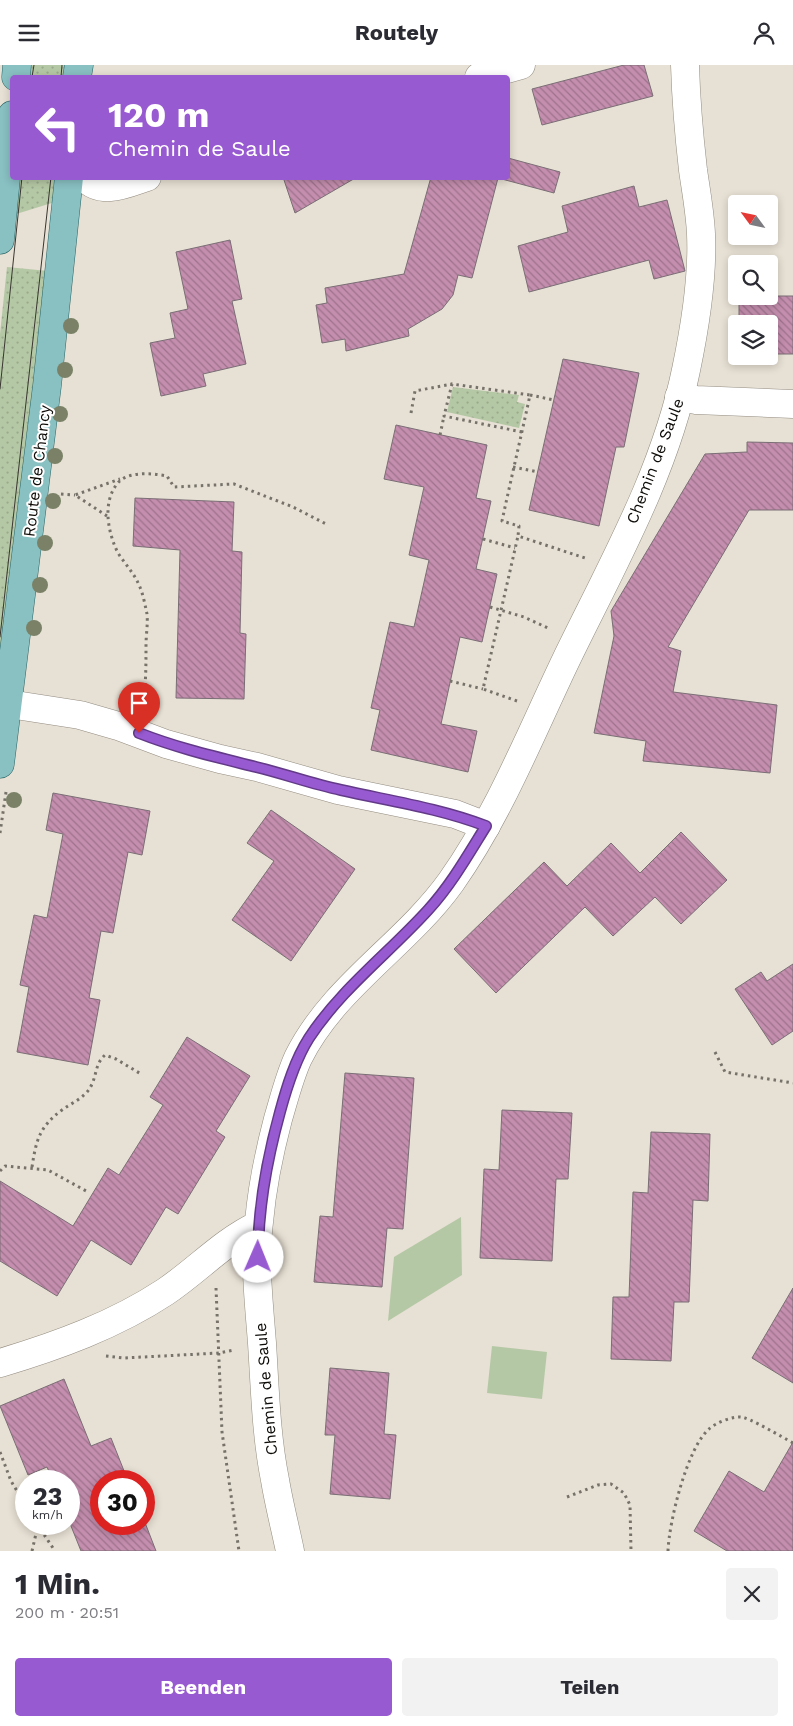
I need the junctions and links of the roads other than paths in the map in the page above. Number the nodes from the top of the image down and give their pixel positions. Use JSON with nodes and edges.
{"nodes":[{"id":1,"x":521,"y":65,"type":"edge"},
{"id":2,"x":685,"y":65,"type":"edge"},
{"id":3,"x":486,"y":75,"type":"edge"},
{"id":4,"x":10,"y":136,"type":"edge"},
{"id":5,"x":69,"y":180,"type":"edge"},
{"id":6,"x":86,"y":180,"type":"edge"},
{"id":7,"x":139,"y":180,"type":"edge"},
{"id":8,"x":0,"y":239,"type":"edge"},
{"id":9,"x":680,"y":397,"type":"junction"},
{"id":10,"x":793,"y":404,"type":"edge"},
{"id":11,"x":8,"y":704,"type":"junction"},
{"id":12,"x":0,"y":764,"type":"edge"},
{"id":13,"x":486,"y":826,"type":"junction"},
{"id":14,"x":258,"y":1225,"type":"junction"},
{"id":15,"x":0,"y":1363,"type":"edge"},
{"id":16,"x":290,"y":1551,"type":"edge"}],
"edges":[{"from":1,"to":3,"type":"street"},
{"from":2,"to":9,"type":"street","name":"Chemin de Saule"},
{"from":4,"to":8,"type":"main road"},
{"from":5,"to":11,"type":"main road","name":"Route de Chancy"},
{"from":6,"to":7,"type":"street"},
{"from":9,"to":10,"type":"street"},
{"from":9,"to":13,"type":"street","name":"Chemin de Saule"},
{"from":11,"to":12,"type":"main road","name":"Route de Chancy"},
{"from":11,"to":13,"type":"street"},
{"from":13,"to":14,"type":"street","name":"Chemin de Saule"},
{"from":14,"to":15,"type":"street"},
{"from":14,"to":16,"type":"street","name":"Chemin de Saule"}]}
